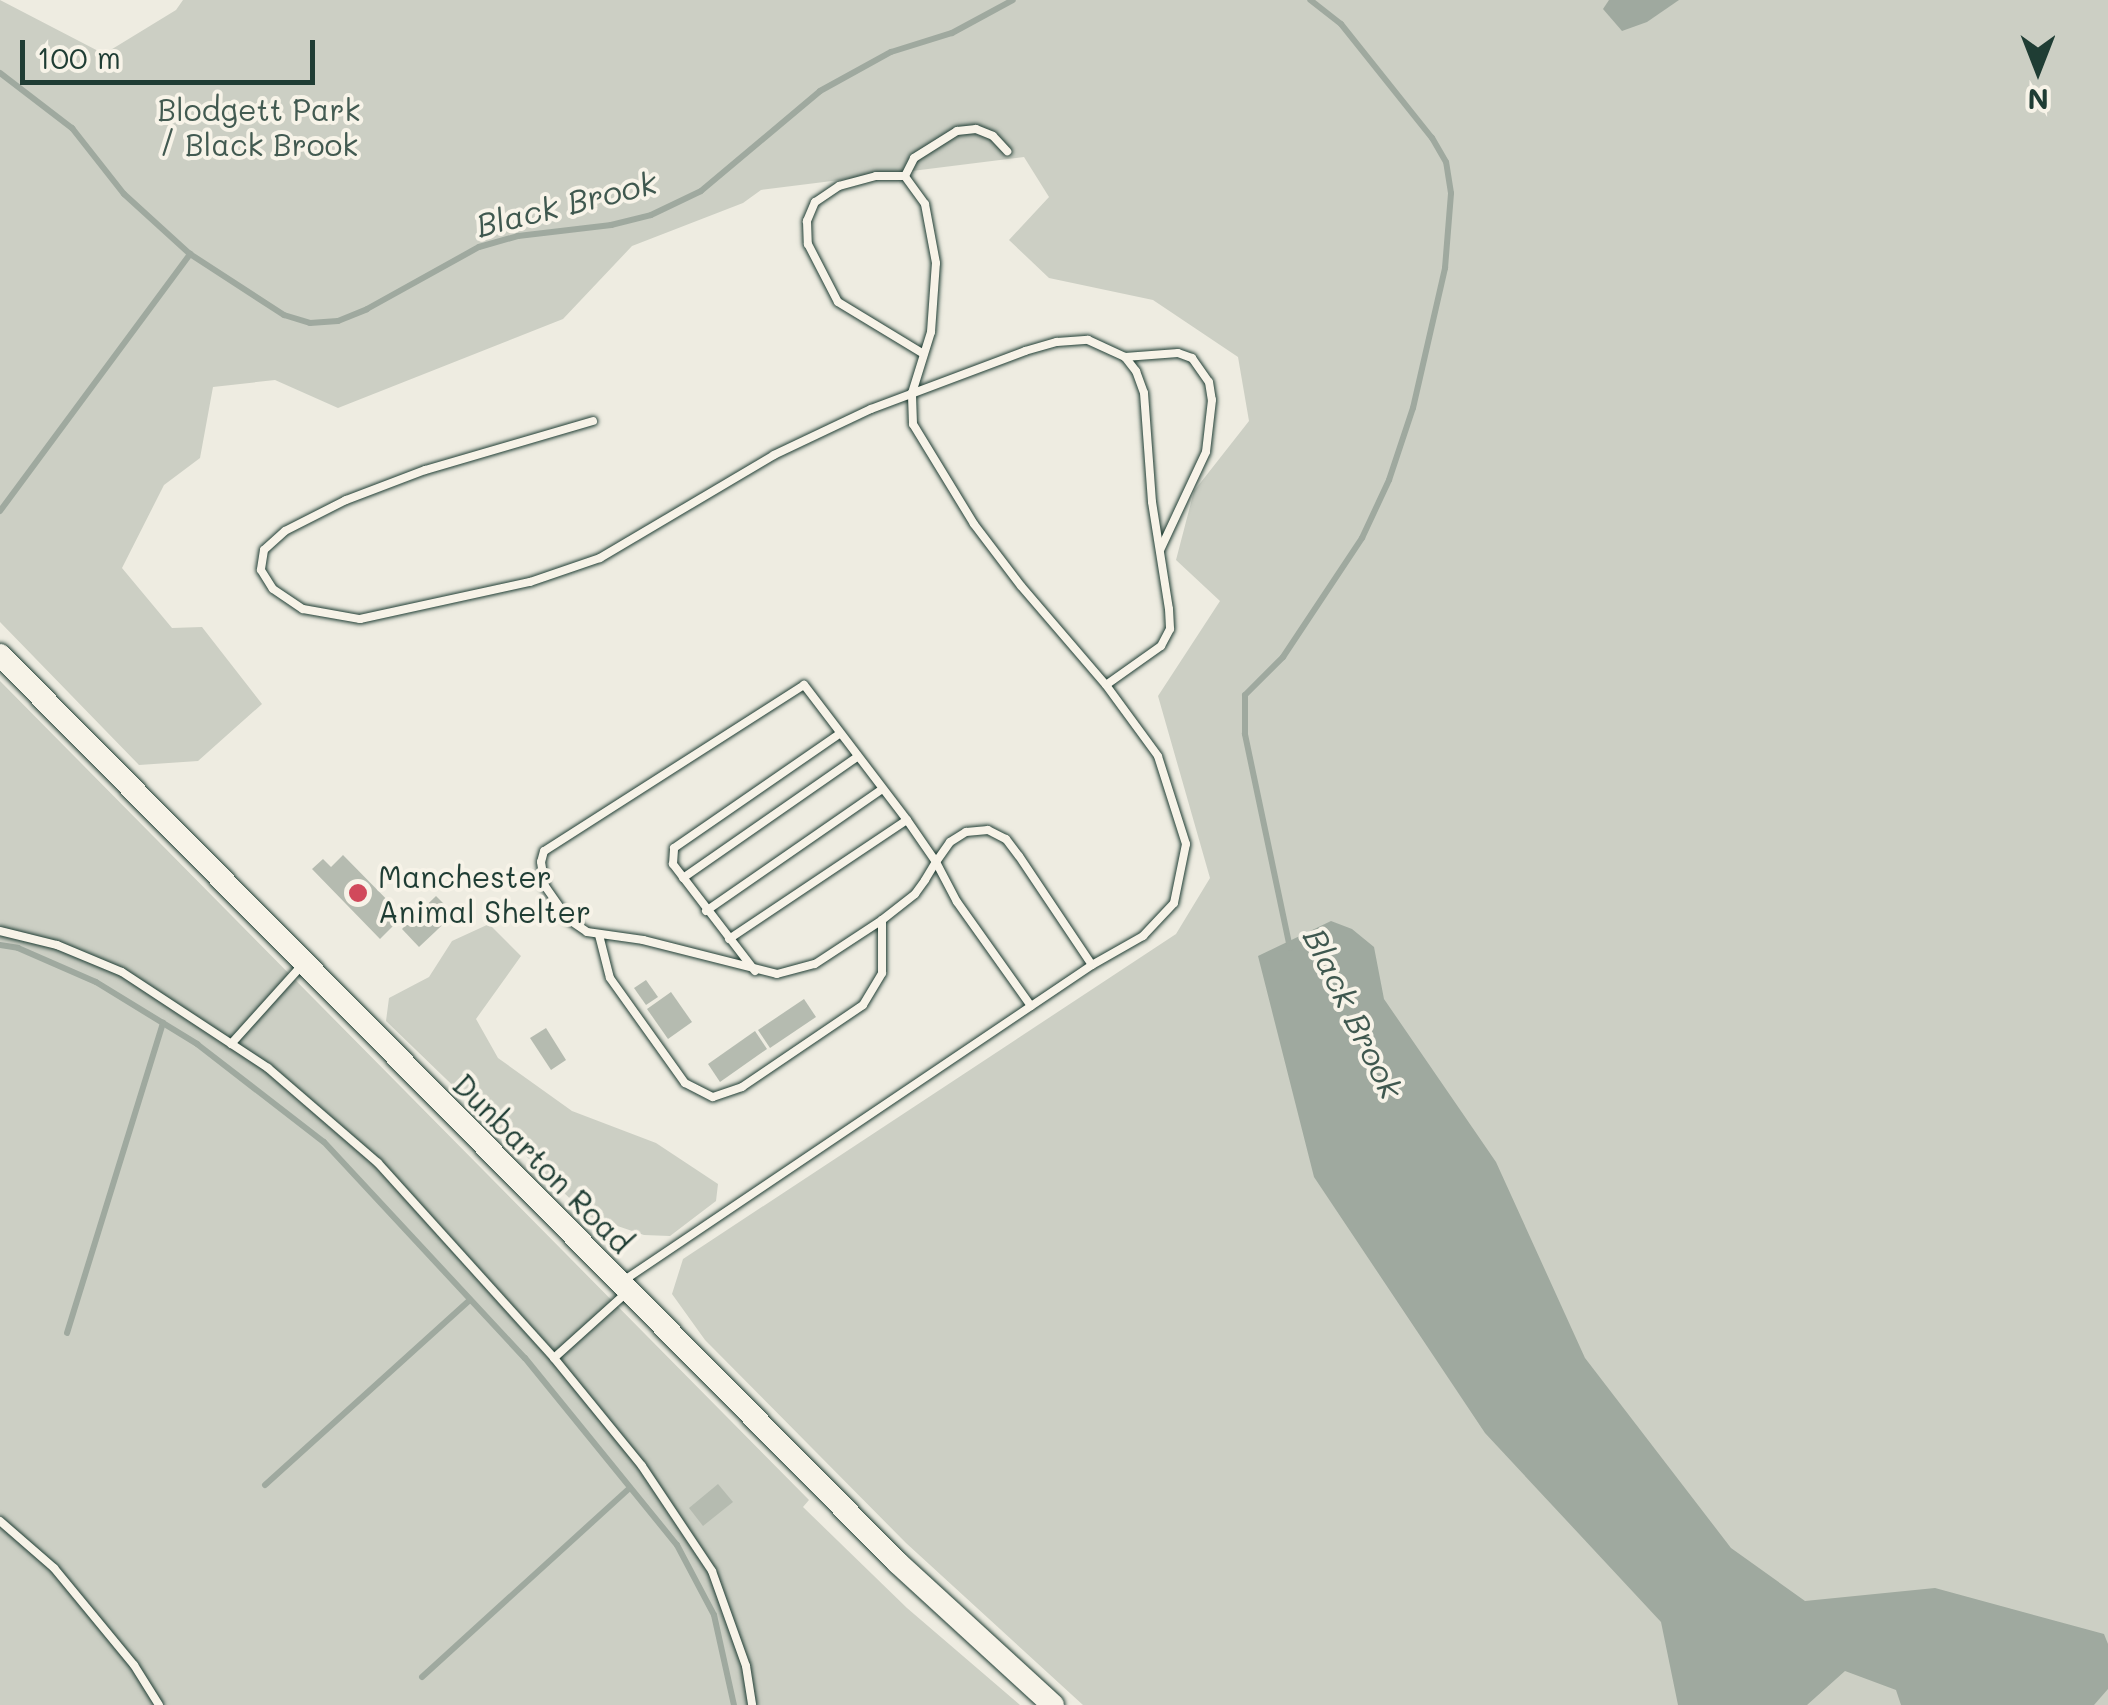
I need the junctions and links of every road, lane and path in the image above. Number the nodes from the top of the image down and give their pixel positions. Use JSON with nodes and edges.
{"nodes":[{"id":1,"x":1008,"y":151,"type":"dead end"},
{"id":2,"x":905,"y":176,"type":"junction"},
{"id":3,"x":924,"y":354,"type":"junction"},
{"id":4,"x":1125,"y":356,"type":"junction"},
{"id":5,"x":912,"y":393,"type":"junction"},
{"id":6,"x":593,"y":421,"type":"dead end"},
{"id":7,"x":1160,"y":550,"type":"junction"},
{"id":8,"x":0,"y":655,"type":"edge"},
{"id":9,"x":1106,"y":685,"type":"junction"},
{"id":10,"x":838,"y":735,"type":"junction"},
{"id":11,"x":857,"y":757,"type":"junction"},
{"id":12,"x":882,"y":789,"type":"junction"},
{"id":13,"x":907,"y":820,"type":"junction"},
{"id":14,"x":936,"y":862,"type":"junction"},
{"id":15,"x":683,"y":878,"type":"junction"},
{"id":16,"x":706,"y":911,"type":"junction"},
{"id":17,"x":882,"y":920,"type":"junction"},
{"id":18,"x":0,"y":930,"type":"edge"},
{"id":19,"x":599,"y":934,"type":"junction"},
{"id":20,"x":730,"y":939,"type":"junction"},
{"id":21,"x":303,"y":964,"type":"junction"},
{"id":22,"x":1092,"y":965,"type":"junction"},
{"id":23,"x":755,"y":970,"type":"junction"},
{"id":24,"x":1031,"y":1006,"type":"junction"},
{"id":25,"x":231,"y":1044,"type":"junction"},
{"id":26,"x":624,"y":1287,"type":"junction"},
{"id":27,"x":554,"y":1358,"type":"junction"},
{"id":28,"x":0,"y":1522,"type":"edge"},
{"id":29,"x":158,"y":1705,"type":"edge"},
{"id":30,"x":752,"y":1705,"type":"edge"},
{"id":31,"x":1053,"y":1705,"type":"edge"}],
"edges":[{"from":1,"to":2,"type":"lane"},
{"from":2,"to":3,"type":"lane"},
{"from":2,"to":3,"type":"lane"},
{"from":3,"to":5,"type":"lane"},
{"from":4,"to":5,"type":"lane"},
{"from":4,"to":7,"type":"lane"},
{"from":4,"to":7,"type":"lane"},
{"from":5,"to":6,"type":"lane"},
{"from":5,"to":9,"type":"lane"},
{"from":7,"to":9,"type":"lane"},
{"from":8,"to":21,"type":"street","name":"Dunbarton Road"},
{"from":9,"to":22,"type":"lane"},
{"from":10,"to":11,"type":"lane"},
{"from":10,"to":15,"type":"lane"},
{"from":10,"to":19,"type":"lane"},
{"from":11,"to":12,"type":"lane"},
{"from":11,"to":15,"type":"lane"},
{"from":12,"to":13,"type":"lane"},
{"from":12,"to":16,"type":"lane"},
{"from":13,"to":14,"type":"lane"},
{"from":13,"to":20,"type":"lane"},
{"from":14,"to":17,"type":"lane"},
{"from":14,"to":22,"type":"lane"},
{"from":14,"to":24,"type":"lane"},
{"from":15,"to":16,"type":"lane"},
{"from":16,"to":20,"type":"lane"},
{"from":17,"to":19,"type":"lane"},
{"from":17,"to":23,"type":"lane"},
{"from":18,"to":25,"type":"lane"},
{"from":19,"to":23,"type":"lane"},
{"from":20,"to":23,"type":"lane"},
{"from":21,"to":25,"type":"lane"},
{"from":21,"to":26,"type":"street","name":"Dunbarton Road"},
{"from":22,"to":24,"type":"lane"},
{"from":24,"to":26,"type":"lane"},
{"from":25,"to":27,"type":"lane"},
{"from":26,"to":27,"type":"lane"},
{"from":26,"to":31,"type":"street","name":"Dunbarton Road"},
{"from":27,"to":30,"type":"lane"},
{"from":28,"to":29,"type":"lane"}]}
